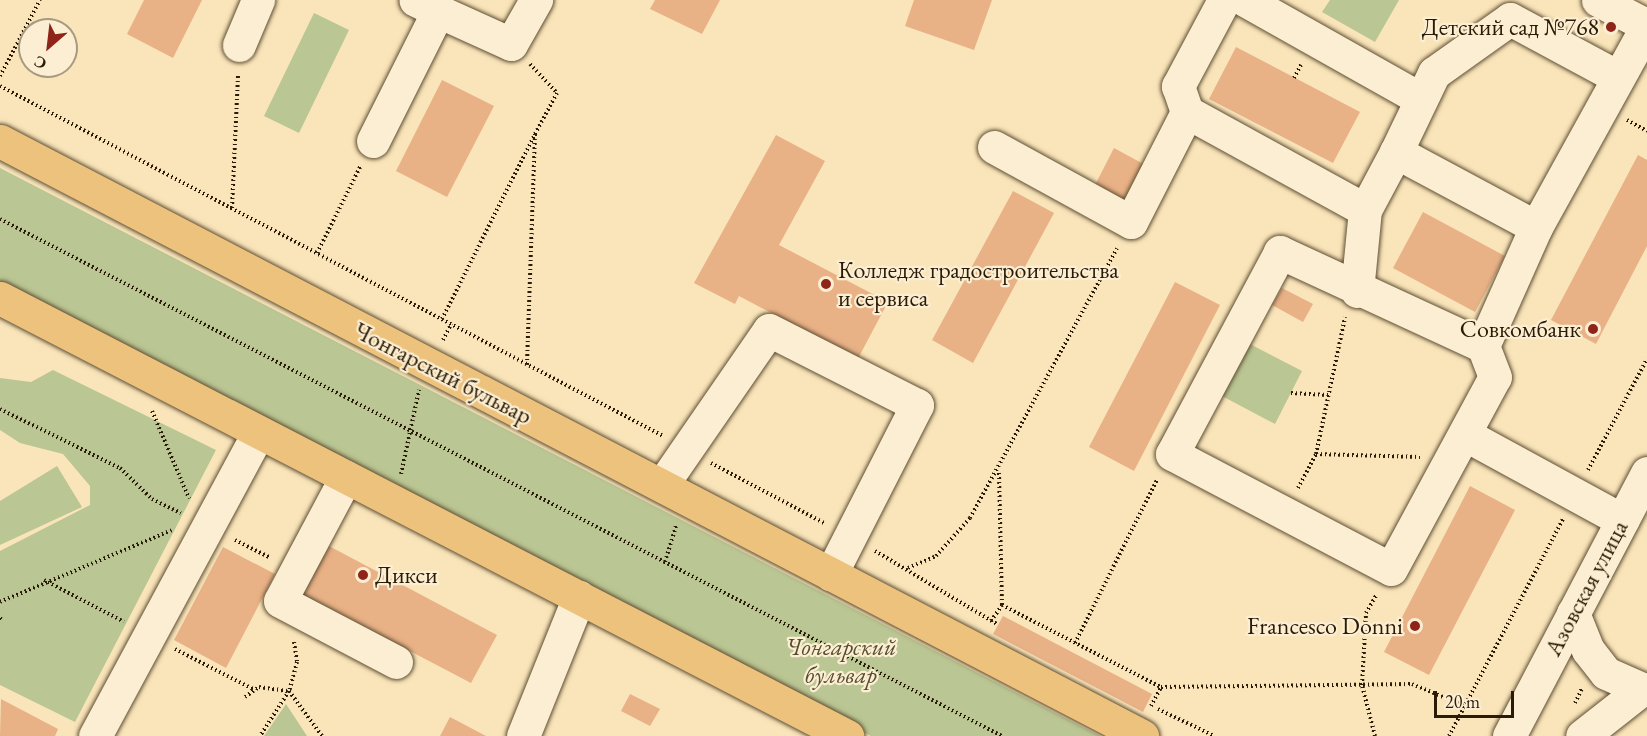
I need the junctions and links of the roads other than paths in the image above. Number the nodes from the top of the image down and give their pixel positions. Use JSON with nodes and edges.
{"nodes":[{"id":1,"x":258,"y":0,"type":"edge"},
{"id":2,"x":536,"y":0,"type":"edge"},
{"id":3,"x":1224,"y":0,"type":"edge"},
{"id":4,"x":1598,"y":0,"type":"edge"},
{"id":5,"x":1259,"y":4,"type":"edge"},
{"id":6,"x":427,"y":6,"type":"edge"},
{"id":7,"x":1645,"y":25,"type":"edge"},
{"id":8,"x":239,"y":45,"type":"road end"},
{"id":9,"x":1616,"y":76,"type":"junction"},
{"id":10,"x":1421,"y":99,"type":"junction"},
{"id":11,"x":1187,"y":112,"type":"junction"},
{"id":12,"x":0,"y":141,"type":"edge"},
{"id":13,"x":373,"y":141,"type":"road end"},
{"id":14,"x":994,"y":147,"type":"dead end"},
{"id":15,"x":1396,"y":152,"type":"junction"},
{"id":16,"x":1365,"y":210,"type":"junction"},
{"id":17,"x":1536,"y":227,"type":"junction"},
{"id":18,"x":1354,"y":290,"type":"junction"},
{"id":19,"x":0,"y":297,"type":"edge"},
{"id":20,"x":1482,"y":346,"type":"junction"},
{"id":21,"x":259,"y":432,"type":"junction"},
{"id":22,"x":1460,"y":446,"type":"junction"},
{"id":23,"x":1647,"y":473,"type":"edge"},
{"id":24,"x":346,"y":477,"type":"junction"},
{"id":25,"x":662,"y":485,"type":"junction"},
{"id":26,"x":1622,"y":520,"type":"junction"},
{"id":27,"x":831,"y":574,"type":"junction"},
{"id":28,"x":579,"y":597,"type":"junction"},
{"id":29,"x":1572,"y":613,"type":"junction"},
{"id":30,"x":396,"y":662,"type":"dead end"},
{"id":31,"x":1147,"y":715,"type":"edge"},
{"id":32,"x":95,"y":736,"type":"edge"},
{"id":33,"x":523,"y":736,"type":"edge"},
{"id":34,"x":847,"y":736,"type":"edge"},
{"id":35,"x":1509,"y":736,"type":"edge"},
{"id":36,"x":1582,"y":736,"type":"edge"}],
"edges":[{"from":1,"to":8,"type":"street"},
{"from":2,"to":6,"type":"street"},
{"from":3,"to":11,"type":"street"},
{"from":4,"to":7,"type":"street"},
{"from":5,"to":10,"type":"street"},
{"from":6,"to":13,"type":"street"},
{"from":7,"to":9,"type":"street"},
{"from":9,"to":10,"type":"street"},
{"from":9,"to":17,"type":"street"},
{"from":10,"to":15,"type":"street"},
{"from":11,"to":14,"type":"street"},
{"from":11,"to":16,"type":"street"},
{"from":12,"to":25,"type":"main road","name":"Чонгарский бульвар"},
{"from":15,"to":16,"type":"street"},
{"from":15,"to":17,"type":"street"},
{"from":16,"to":18,"type":"street"},
{"from":17,"to":20,"type":"street"},
{"from":18,"to":20,"type":"street"},
{"from":18,"to":22,"type":"street"},
{"from":19,"to":21,"type":"main road"},
{"from":20,"to":22,"type":"street"},
{"from":21,"to":24,"type":"main road"},
{"from":21,"to":32,"type":"street"},
{"from":22,"to":26,"type":"street"},
{"from":23,"to":26,"type":"street","name":"Азовская улица"},
{"from":24,"to":28,"type":"main road"},
{"from":24,"to":30,"type":"street"},
{"from":25,"to":27,"type":"main road","name":"Чонгарский бульвар"},
{"from":25,"to":27,"type":"street"},
{"from":26,"to":29,"type":"street","name":"Азовская улица"},
{"from":27,"to":31,"type":"main road","name":"Чонгарский бульвар"},
{"from":28,"to":33,"type":"street"},
{"from":28,"to":34,"type":"main road"},
{"from":29,"to":35,"type":"street","name":"Азовская улица"},
{"from":29,"to":36,"type":"street"}]}
